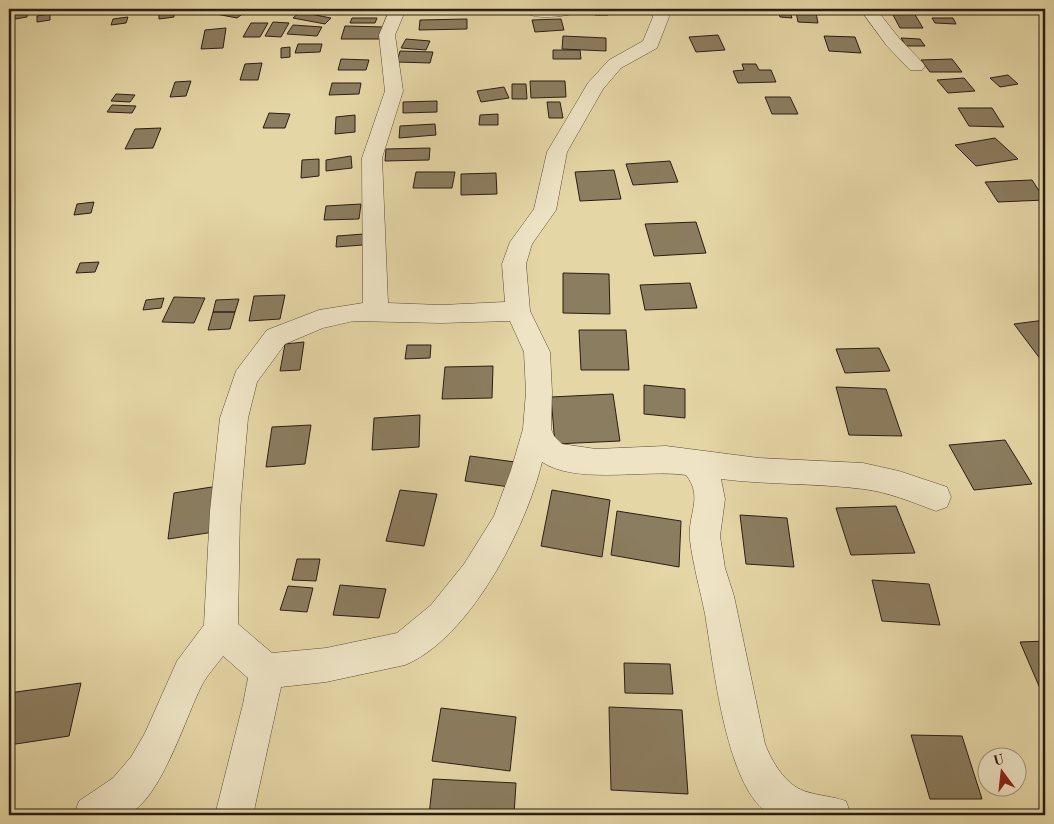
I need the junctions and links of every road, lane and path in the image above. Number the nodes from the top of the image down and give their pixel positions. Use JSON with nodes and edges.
{"nodes":[{"id":1,"x":398,"y":9,"type":"edge"},
{"id":2,"x":575,"y":9,"type":"edge"},
{"id":3,"x":659,"y":9,"type":"edge"},
{"id":4,"x":868,"y":9,"type":"edge"},
{"id":5,"x":536,"y":13,"type":"dead end"},
{"id":6,"x":916,"y":66,"type":"dead end"},
{"id":7,"x":518,"y":311,"type":"junction"},
{"id":8,"x":376,"y":314,"type":"junction"},
{"id":9,"x":537,"y":429,"type":"junction"},
{"id":10,"x":694,"y":463,"type":"junction"},
{"id":11,"x":936,"y":497,"type":"dead end"},
{"id":12,"x":221,"y":632,"type":"junction"},
{"id":13,"x":266,"y":671,"type":"junction"},
{"id":14,"x":92,"y":815,"type":"edge"},
{"id":15,"x":234,"y":815,"type":"edge"},
{"id":16,"x":832,"y":815,"type":"edge"}],
"edges":[{"from":1,"to":8,"type":"street"},
{"from":2,"to":5,"type":"street"},
{"from":3,"to":7,"type":"street"},
{"from":4,"to":6,"type":"street"},
{"from":7,"to":8,"type":"street"},
{"from":7,"to":9,"type":"street"},
{"from":8,"to":12,"type":"street"},
{"from":9,"to":10,"type":"street"},
{"from":9,"to":13,"type":"street"},
{"from":10,"to":11,"type":"street"},
{"from":10,"to":16,"type":"street"},
{"from":12,"to":13,"type":"street"},
{"from":12,"to":14,"type":"street"},
{"from":13,"to":15,"type":"street"}]}
